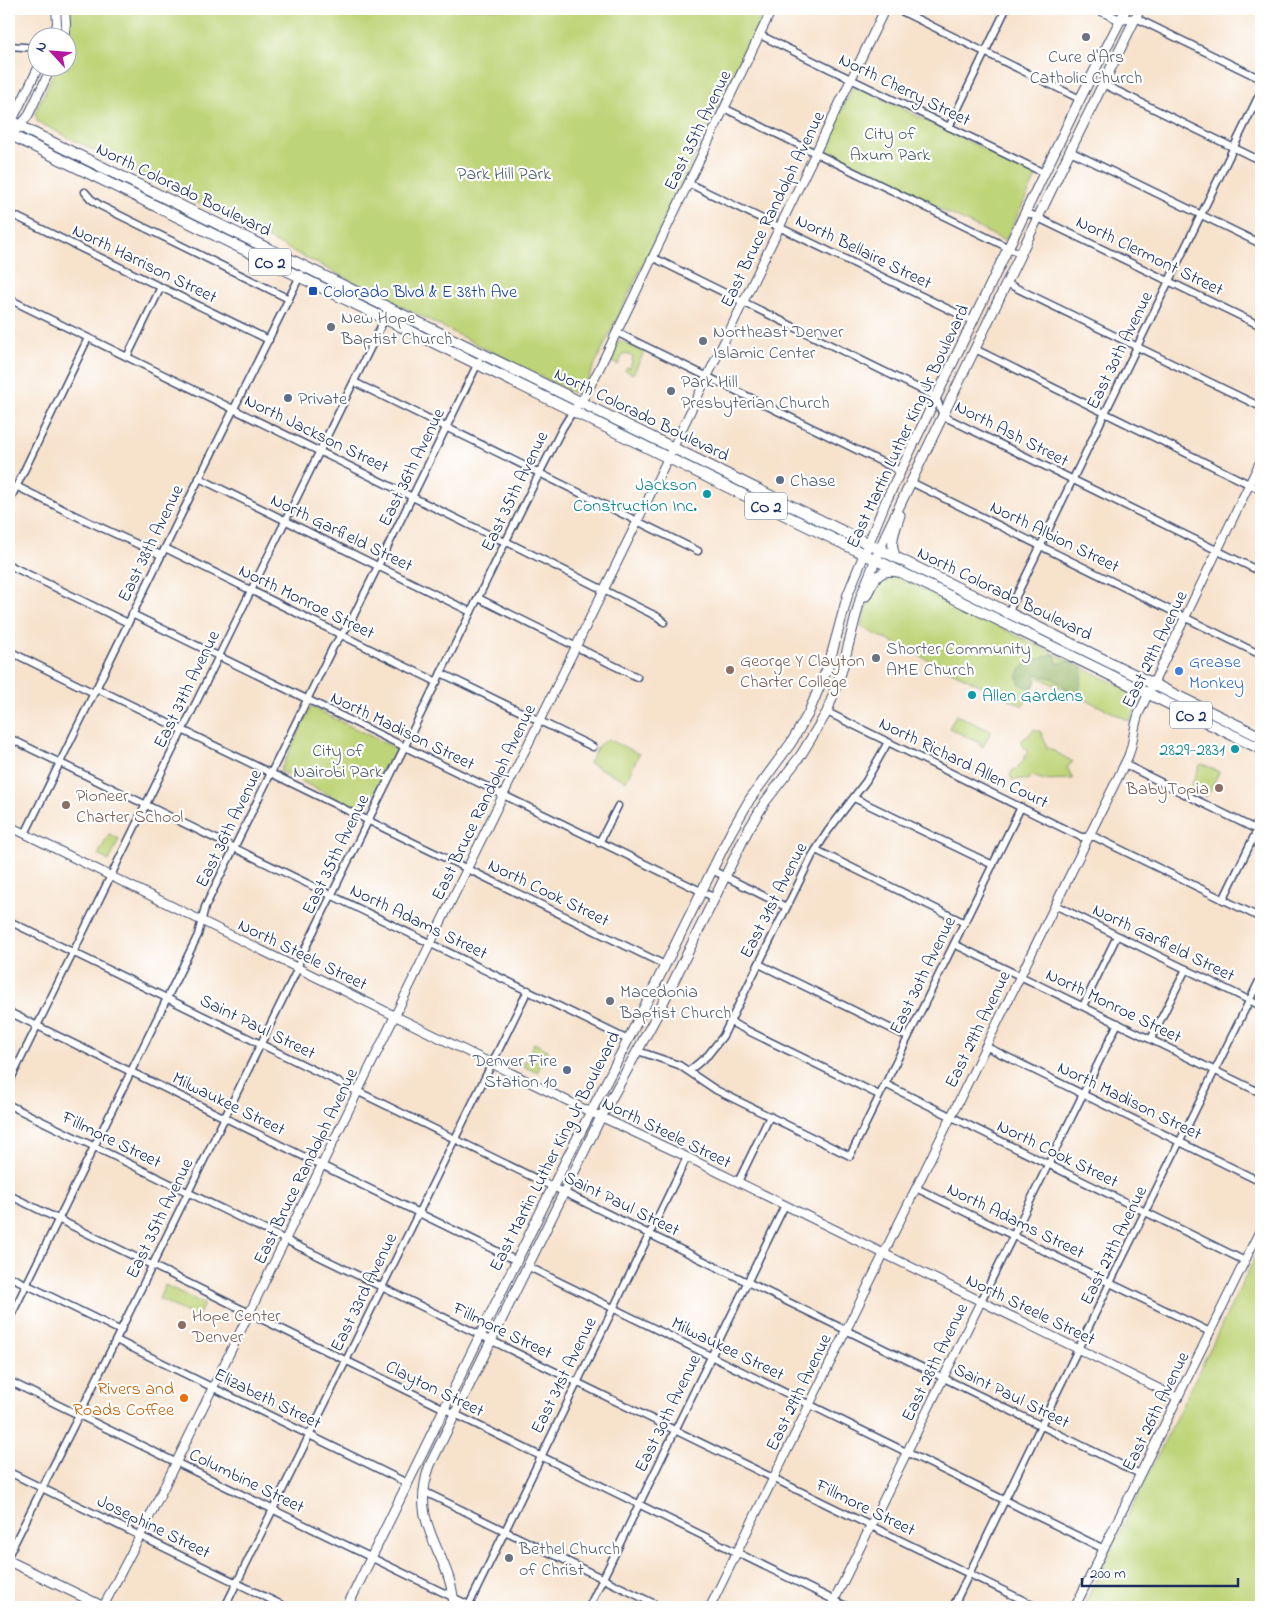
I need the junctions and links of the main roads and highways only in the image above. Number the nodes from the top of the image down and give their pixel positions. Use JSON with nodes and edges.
{"nodes":[{"id":1,"x":1126,"y":9,"type":"edge"},
{"id":2,"x":1140,"y":9,"type":"edge"},
{"id":3,"x":14,"y":122,"type":"edge"},
{"id":4,"x":9,"y":136,"type":"edge"},
{"id":5,"x":906,"y":491,"type":"junction"},
{"id":6,"x":868,"y":544,"type":"junction"},
{"id":7,"x":879,"y":549,"type":"junction"},
{"id":8,"x":865,"y":555,"type":"junction"},
{"id":9,"x":896,"y":558,"type":"junction"},
{"id":10,"x":875,"y":560,"type":"junction"},
{"id":11,"x":901,"y":572,"type":"junction"},
{"id":12,"x":852,"y":628,"type":"junction"},
{"id":13,"x":1261,"y":737,"type":"edge"},
{"id":14,"x":1261,"y":749,"type":"edge"},
{"id":15,"x":9,"y":1561,"type":"edge"},
{"id":16,"x":454,"y":1602,"type":"edge"},
{"id":17,"x":104,"y":1607,"type":"edge"},
{"id":18,"x":347,"y":1607,"type":"edge"}],
"edges":[{"from":1,"to":6,"type":"main road","name":"East Martin Luther King Jr Boulevard"},
{"from":2,"to":5,"type":"main road","name":"East Martin Luther King Jr Boulevard"},
{"from":3,"to":6,"type":"main road","name":"North Colorado Boulevard","number":"CO 2"},
{"from":4,"to":8,"type":"main road","name":"North Colorado Boulevard","number":"CO 2"},
{"from":5,"to":7,"type":"main road","name":"East Martin Luther King Jr Boulevard"},
{"from":5,"to":9,"type":"main road"},
{"from":6,"to":7,"type":"main road","name":"North Colorado Boulevard","number":"CO 2"},
{"from":6,"to":8,"type":"main road","name":"East Martin Luther King Jr Boulevard"},
{"from":7,"to":9,"type":"main road","name":"North Colorado Boulevard","number":"CO 2"},
{"from":7,"to":10,"type":"main road","name":"East Martin Luther King Jr Boulevard"},
{"from":8,"to":10,"type":"main road","name":"North Colorado Boulevard","number":"CO 2"},
{"from":8,"to":18,"type":"main road","name":"East Martin Luther King Jr Boulevard"},
{"from":9,"to":13,"type":"main road","name":"North Colorado Boulevard","number":"CO 2"},
{"from":10,"to":11,"type":"main road","name":"North Colorado Boulevard","number":"CO 2"},
{"from":10,"to":12,"type":"main road","name":"East Martin Luther King Jr Boulevard"},
{"from":11,"to":12,"type":"main road"},
{"from":11,"to":14,"type":"main road","name":"North Colorado Boulevard","number":"CO 2"},
{"from":12,"to":16,"type":"main road","name":"East Martin Luther King Jr Boulevard"},
{"from":15,"to":17,"type":"main road"}]}
